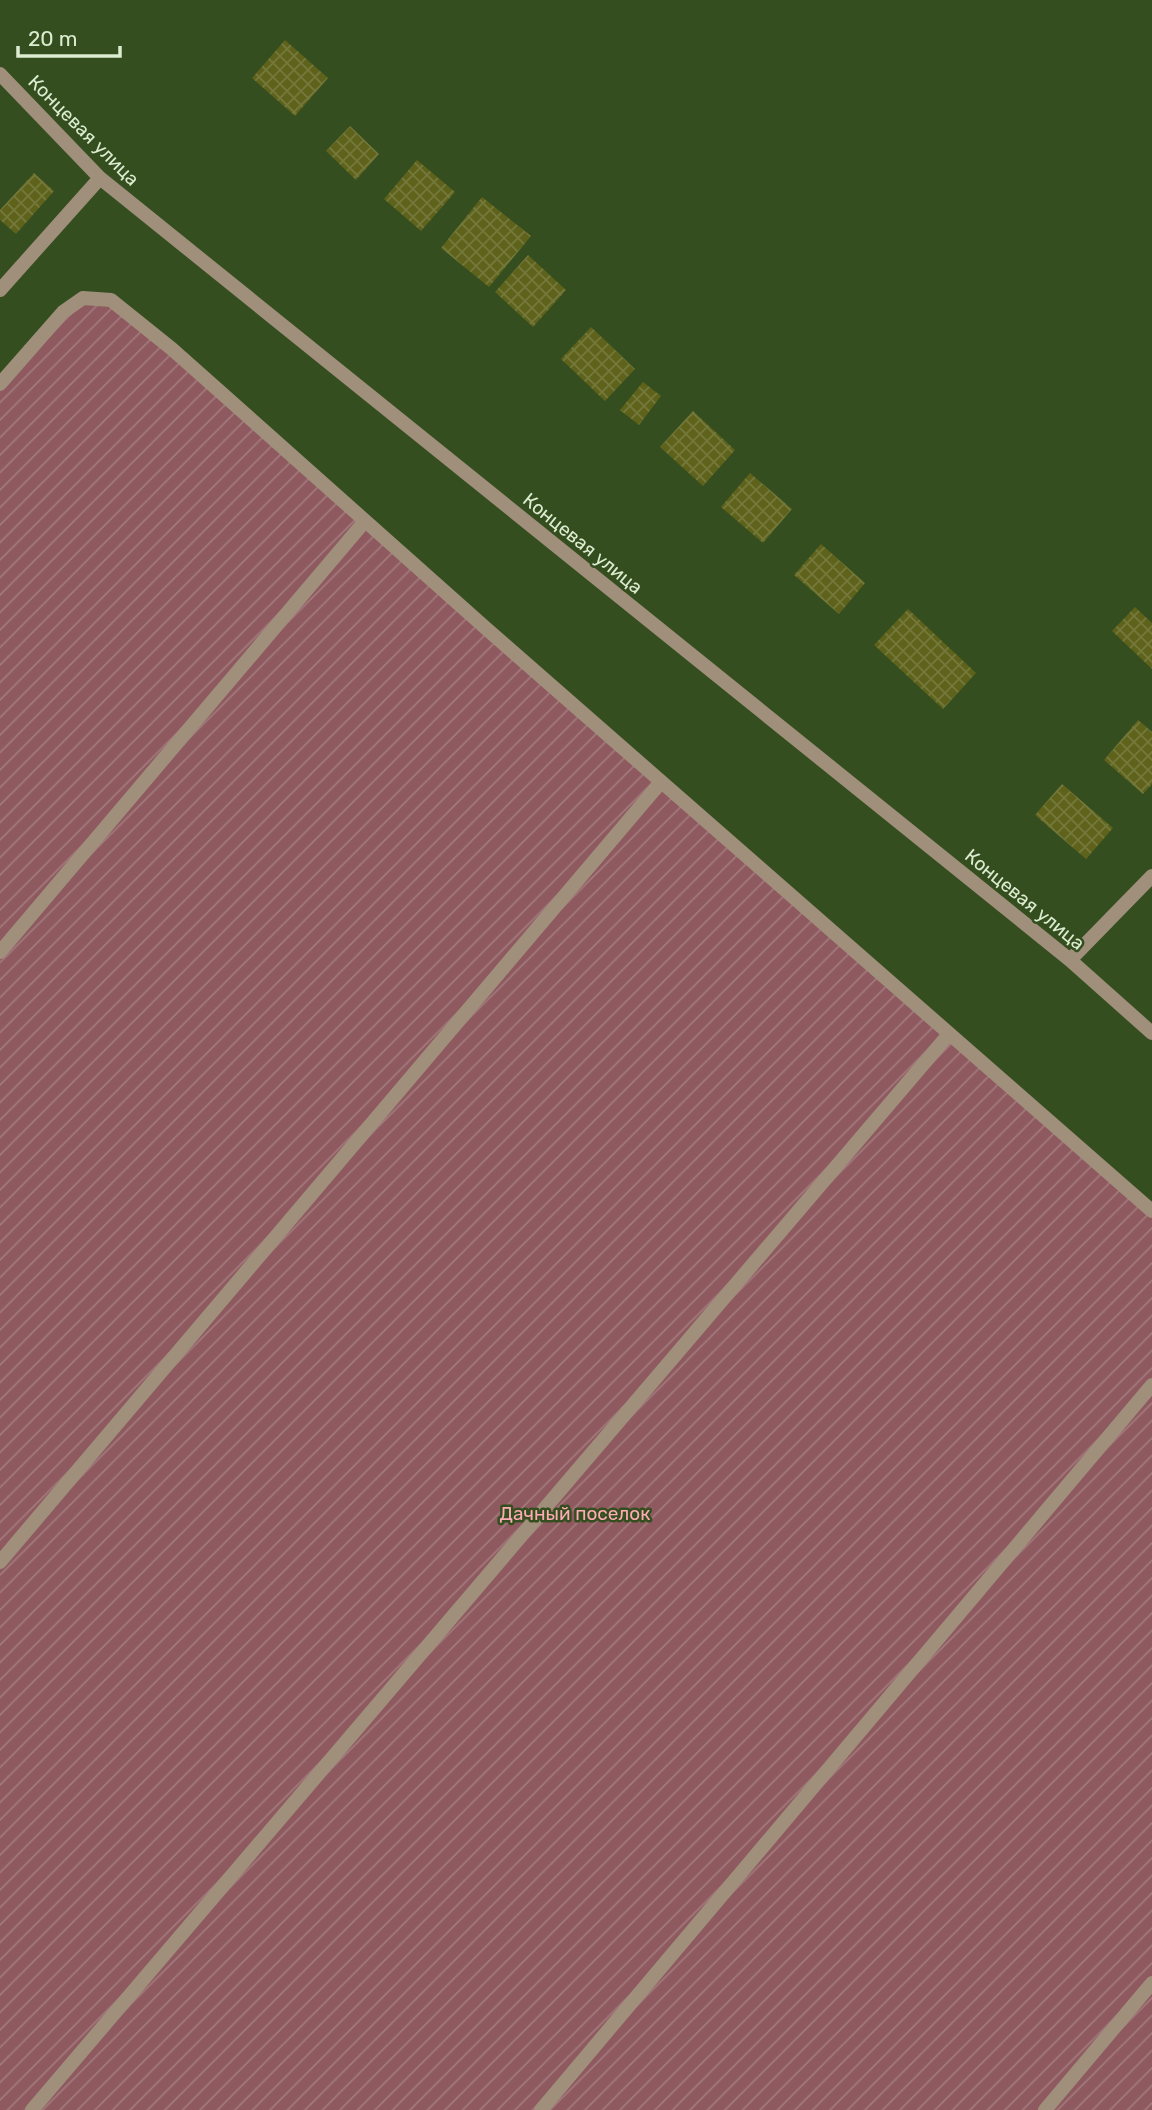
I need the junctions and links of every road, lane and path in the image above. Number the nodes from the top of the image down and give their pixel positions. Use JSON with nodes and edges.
{"nodes":[{"id":1,"x":0,"y":74,"type":"edge"},
{"id":2,"x":100,"y":178,"type":"junction"},
{"id":3,"x":0,"y":290,"type":"edge"},
{"id":4,"x":0,"y":384,"type":"edge"},
{"id":5,"x":365,"y":521,"type":"junction"},
{"id":6,"x":661,"y":782,"type":"junction"},
{"id":7,"x":1152,"y":876,"type":"edge"},
{"id":8,"x":0,"y":952,"type":"edge"},
{"id":9,"x":1070,"y":960,"type":"junction"},
{"id":10,"x":1152,"y":1033,"type":"edge"},
{"id":11,"x":949,"y":1034,"type":"junction"},
{"id":12,"x":1152,"y":1212,"type":"edge"},
{"id":13,"x":1152,"y":1385,"type":"edge"},
{"id":14,"x":0,"y":1562,"type":"edge"},
{"id":15,"x":1152,"y":1983,"type":"edge"},
{"id":16,"x":33,"y":2110,"type":"edge"},
{"id":17,"x":541,"y":2110,"type":"edge"},
{"id":18,"x":1045,"y":2110,"type":"edge"}],
"edges":[{"from":1,"to":2,"type":"street","name":"Концевая улица"},
{"from":2,"to":3,"type":"street"},
{"from":2,"to":9,"type":"street","name":"Концевая улица"},
{"from":4,"to":5,"type":"street"},
{"from":5,"to":6,"type":"street"},
{"from":5,"to":8,"type":"street"},
{"from":6,"to":11,"type":"street"},
{"from":6,"to":14,"type":"street"},
{"from":7,"to":9,"type":"street"},
{"from":9,"to":10,"type":"street","name":"Концевая улица"},
{"from":11,"to":12,"type":"street"},
{"from":11,"to":16,"type":"street"},
{"from":13,"to":17,"type":"street"},
{"from":15,"to":18,"type":"street"}]}
